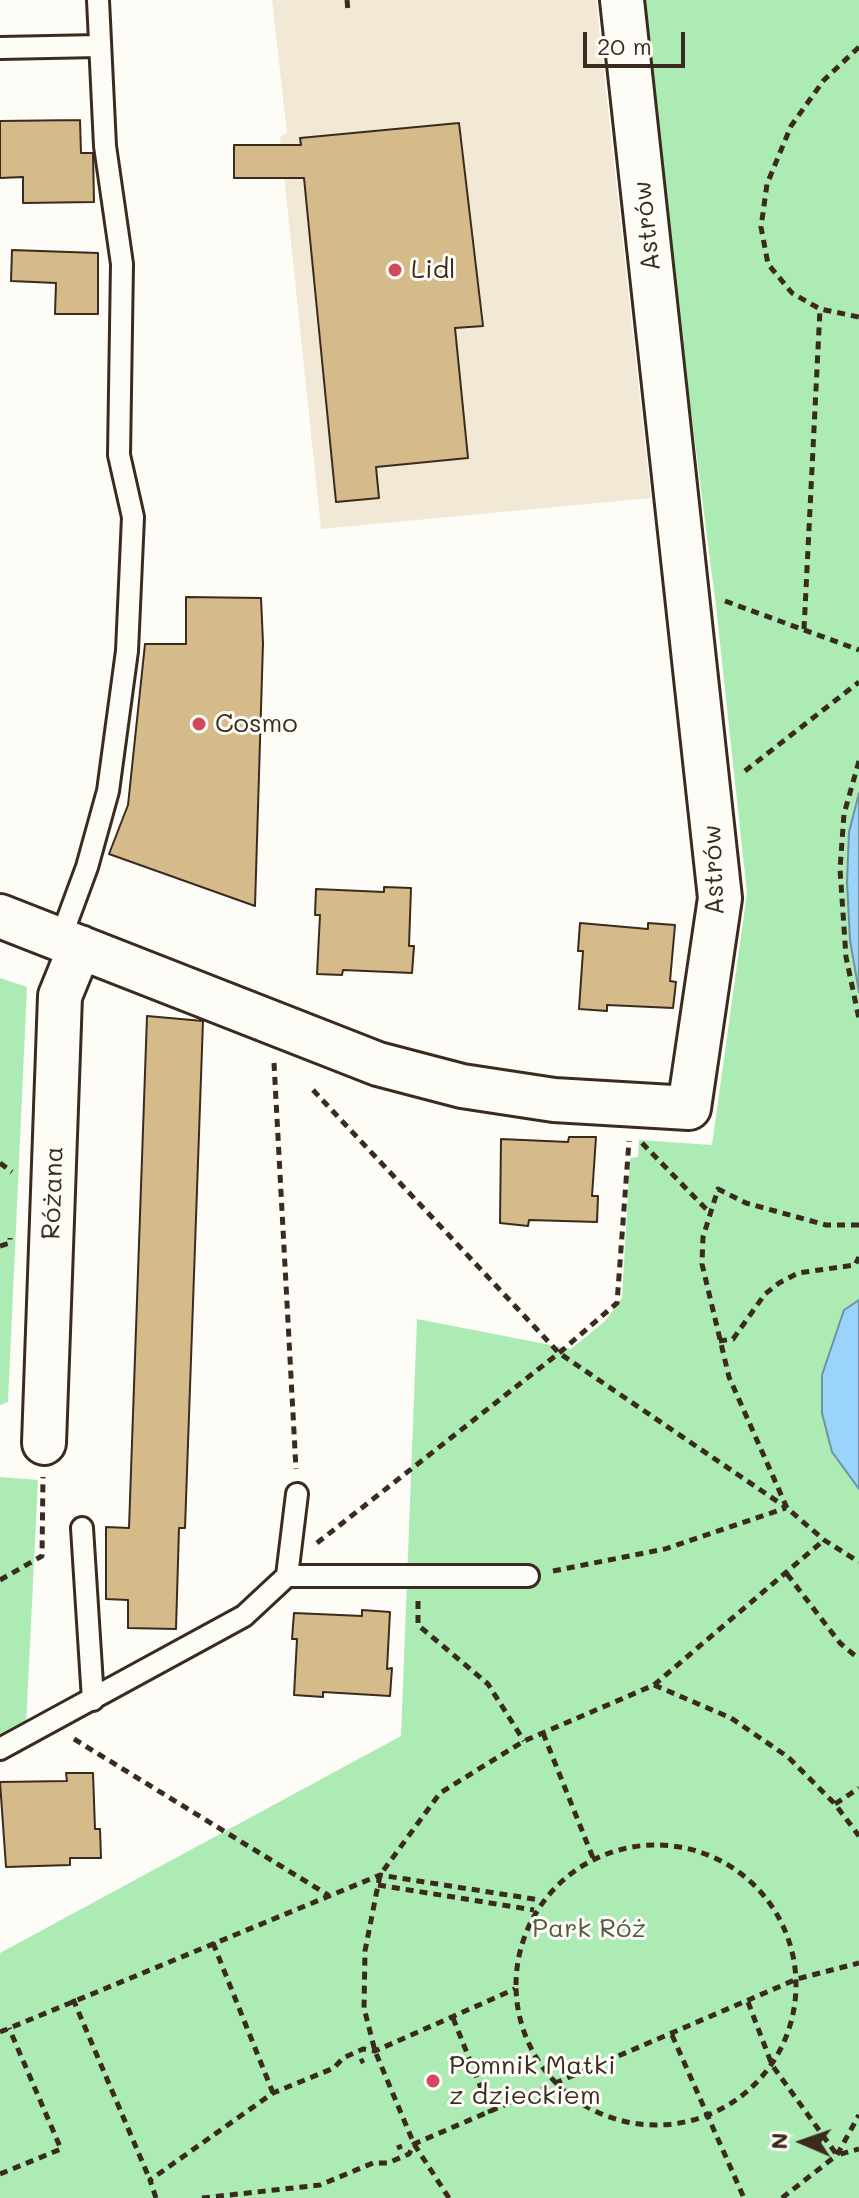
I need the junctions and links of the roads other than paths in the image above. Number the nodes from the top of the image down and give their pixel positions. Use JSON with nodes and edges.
{"nodes":[{"id":1,"x":98,"y":0,"type":"edge"},
{"id":2,"x":622,"y":0,"type":"edge"},
{"id":3,"x":99,"y":46,"type":"junction"},
{"id":4,"x":0,"y":48,"type":"edge"},
{"id":5,"x":0,"y":916,"type":"edge"},
{"id":6,"x":70,"y":943,"type":"junction"},
{"id":7,"x":44,"y":1443,"type":"road end"},
{"id":8,"x":297,"y":1494,"type":"road end"},
{"id":9,"x":82,"y":1528,"type":"dead end"},
{"id":10,"x":287,"y":1576,"type":"junction"},
{"id":11,"x":528,"y":1576,"type":"road end"},
{"id":12,"x":93,"y":1700,"type":"junction"},
{"id":13,"x":0,"y":1749,"type":"edge"}],
"edges":[{"from":1,"to":3,"type":"lane"},
{"from":2,"to":6,"type":"street","name":"Astrów"},
{"from":3,"to":4,"type":"lane"},
{"from":3,"to":6,"type":"lane"},
{"from":5,"to":6,"type":"street"},
{"from":6,"to":7,"type":"street","name":"Różana"},
{"from":8,"to":10,"type":"lane"},
{"from":9,"to":12,"type":"lane"},
{"from":10,"to":11,"type":"lane"},
{"from":10,"to":12,"type":"lane"},
{"from":12,"to":13,"type":"lane"}]}
